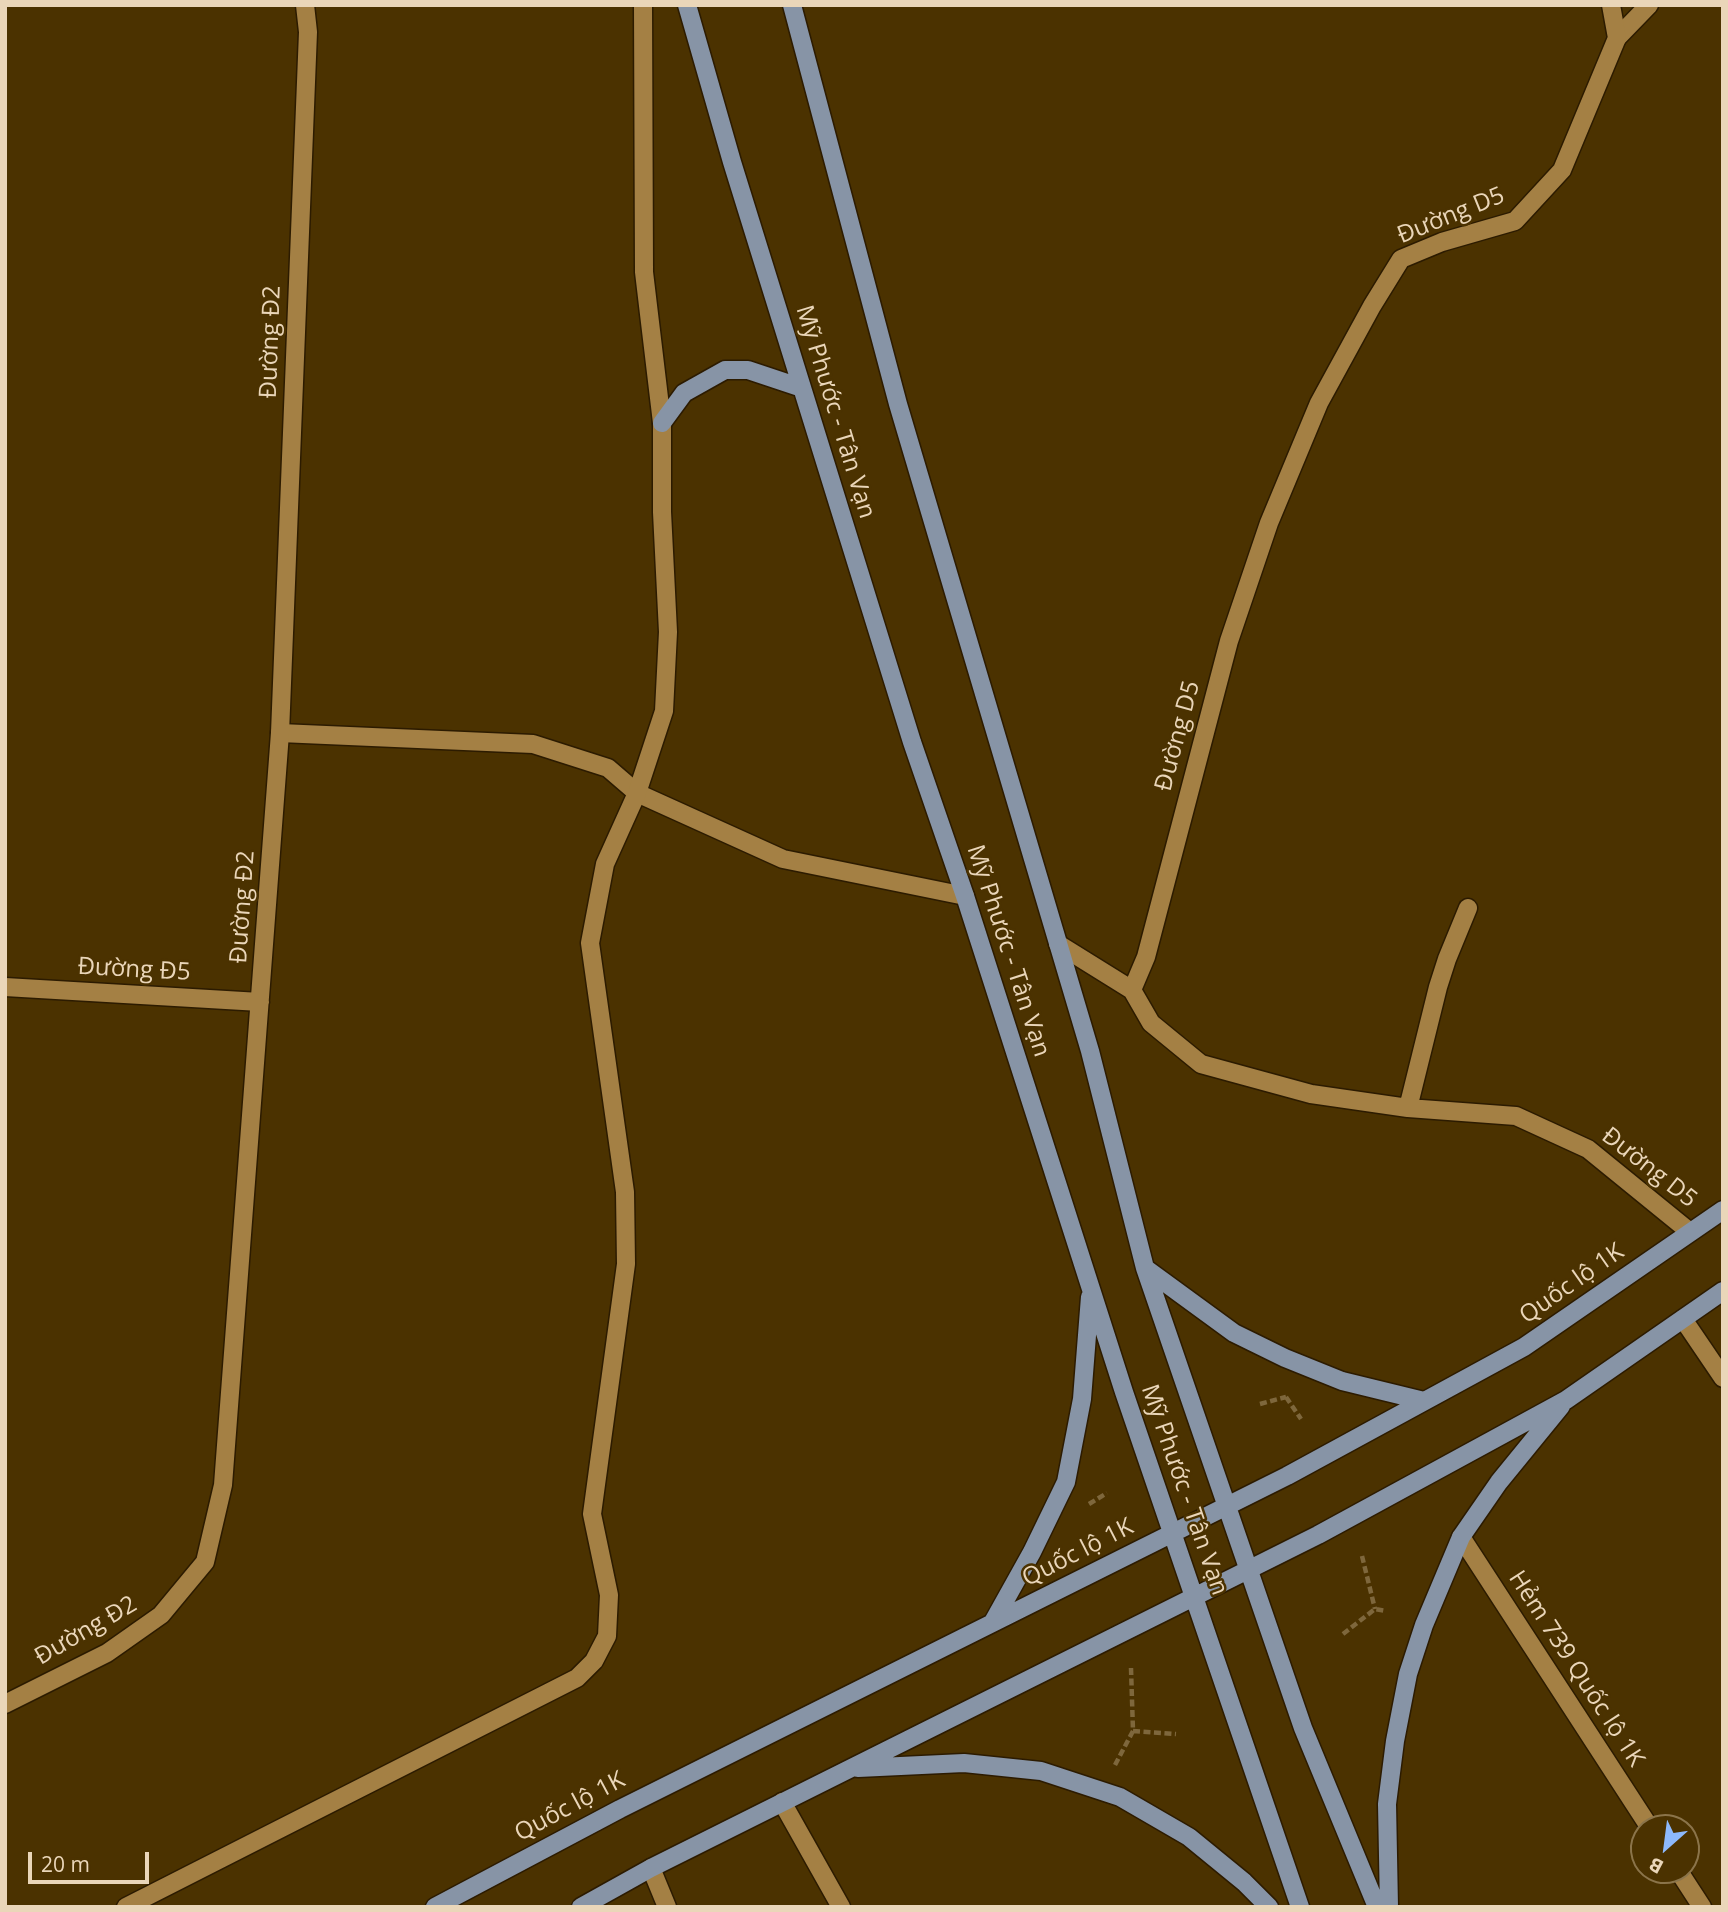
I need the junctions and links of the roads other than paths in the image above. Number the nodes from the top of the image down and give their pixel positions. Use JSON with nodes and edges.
{"nodes":[{"id":1,"x":305,"y":5,"type":"edge"},
{"id":2,"x":643,"y":5,"type":"edge"},
{"id":3,"x":687,"y":5,"type":"edge"},
{"id":4,"x":792,"y":5,"type":"edge"},
{"id":5,"x":1611,"y":5,"type":"edge"},
{"id":6,"x":1649,"y":5,"type":"edge"},
{"id":7,"x":1617,"y":38,"type":"junction"},
{"id":8,"x":802,"y":388,"type":"junction"},
{"id":9,"x":662,"y":424,"type":"junction"},
{"id":10,"x":279,"y":733,"type":"junction"},
{"id":11,"x":637,"y":793,"type":"junction"},
{"id":12,"x":965,"y":896,"type":"junction"},
{"id":13,"x":1468,"y":908,"type":"dead end"},
{"id":14,"x":1058,"y":944,"type":"junction"},
{"id":15,"x":5,"y":987,"type":"edge"},
{"id":16,"x":1132,"y":990,"type":"junction"},
{"id":17,"x":260,"y":1002,"type":"junction"},
{"id":18,"x":1408,"y":1108,"type":"junction"},
{"id":19,"x":1723,"y":1210,"type":"edge"},
{"id":20,"x":1690,"y":1232,"type":"junction"},
{"id":21,"x":1145,"y":1268,"type":"junction"},
{"id":22,"x":1090,"y":1287,"type":"junction"},
{"id":23,"x":1723,"y":1291,"type":"edge"},
{"id":24,"x":1683,"y":1319,"type":"junction"},
{"id":25,"x":1723,"y":1378,"type":"edge"},
{"id":26,"x":1566,"y":1400,"type":"junction"},
{"id":27,"x":1424,"y":1402,"type":"junction"},
{"id":28,"x":1227,"y":1506,"type":"junction"},
{"id":29,"x":1172,"y":1533,"type":"junction"},
{"id":30,"x":1461,"y":1537,"type":"junction"},
{"id":31,"x":1248,"y":1569,"type":"junction"},
{"id":32,"x":1194,"y":1596,"type":"junction"},
{"id":33,"x":993,"y":1622,"type":"junction"},
{"id":34,"x":5,"y":1704,"type":"edge"},
{"id":35,"x":851,"y":1768,"type":"junction"},
{"id":36,"x":782,"y":1802,"type":"junction"},
{"id":37,"x":1641,"y":1814,"type":"edge"},
{"id":38,"x":651,"y":1868,"type":"junction"},
{"id":39,"x":1687,"y":1884,"type":"edge"},
{"id":40,"x":126,"y":1907,"type":"edge"},
{"id":41,"x":435,"y":1907,"type":"edge"},
{"id":42,"x":581,"y":1907,"type":"edge"},
{"id":43,"x":667,"y":1907,"type":"edge"},
{"id":44,"x":841,"y":1907,"type":"edge"},
{"id":45,"x":1269,"y":1907,"type":"edge"},
{"id":46,"x":1300,"y":1907,"type":"edge"},
{"id":47,"x":1377,"y":1907,"type":"edge"},
{"id":48,"x":1389,"y":1907,"type":"edge"},
{"id":49,"x":1702,"y":1907,"type":"edge"}],
"edges":[{"from":1,"to":10,"type":"street","name":"Đường Đ2"},
{"from":2,"to":9,"type":"street"},
{"from":3,"to":8,"type":"main road","name":"Mỹ Phước - Tân Vạn"},
{"from":4,"to":14,"type":"main road","name":"Mỹ Phước - Tân Vạn"},
{"from":5,"to":7,"type":"street"},
{"from":6,"to":7,"type":"street"},
{"from":7,"to":16,"type":"street","name":"Đường D5"},
{"from":8,"to":9,"type":"main road"},
{"from":8,"to":12,"type":"main road","name":"Mỹ Phước - Tân Vạn"},
{"from":9,"to":11,"type":"street"},
{"from":10,"to":11,"type":"street"},
{"from":10,"to":17,"type":"street","name":"Đường Đ2"},
{"from":11,"to":12,"type":"street"},
{"from":11,"to":40,"type":"street"},
{"from":12,"to":22,"type":"main road","name":"Mỹ Phước - Tân Vạn"},
{"from":13,"to":18,"type":"street"},
{"from":14,"to":16,"type":"street"},
{"from":14,"to":21,"type":"main road","name":"Mỹ Phước - Tân Vạn"},
{"from":15,"to":17,"type":"street","name":"Đường Đ5"},
{"from":16,"to":18,"type":"street","name":"Đường D5"},
{"from":17,"to":34,"type":"street","name":"Đường Đ2"},
{"from":18,"to":20,"type":"street","name":"Đường D5"},
{"from":19,"to":20,"type":"main road","name":"Quốc lộ 1K"},
{"from":20,"to":27,"type":"main road","name":"Quốc lộ 1K"},
{"from":21,"to":27,"type":"main road"},
{"from":21,"to":28,"type":"main road","name":"Mỹ Phước - Tân Vạn"},
{"from":22,"to":29,"type":"main road","name":"Mỹ Phước - Tân Vạn"},
{"from":22,"to":33,"type":"main road"},
{"from":23,"to":24,"type":"main road"},
{"from":24,"to":25,"type":"street"},
{"from":24,"to":26,"type":"main road"},
{"from":26,"to":30,"type":"main road"},
{"from":26,"to":31,"type":"main road"},
{"from":27,"to":28,"type":"main road","name":"Quốc lộ 1K"},
{"from":28,"to":29,"type":"main road","name":"Quốc lộ 1K"},
{"from":28,"to":31,"type":"main road","name":"Mỹ Phước - Tân Vạn"},
{"from":29,"to":32,"type":"main road","name":"Mỹ Phước - Tân Vạn"},
{"from":29,"to":33,"type":"main road","name":"Quốc lộ 1K"},
{"from":30,"to":37,"type":"street","name":"Hẻm 739 Quốc lộ 1K"},
{"from":30,"to":48,"type":"main road"},
{"from":31,"to":32,"type":"main road"},
{"from":31,"to":47,"type":"main road","name":"Mỹ Phước - Tân Vạn"},
{"from":32,"to":35,"type":"main road"},
{"from":32,"to":46,"type":"main road","name":"Mỹ Phước - Tân Vạn"},
{"from":33,"to":41,"type":"main road","name":"Quốc lộ 1K"},
{"from":35,"to":36,"type":"main road"},
{"from":35,"to":45,"type":"main road"},
{"from":36,"to":38,"type":"main road"},
{"from":36,"to":44,"type":"street"},
{"from":38,"to":42,"type":"main road"},
{"from":38,"to":43,"type":"street"},
{"from":39,"to":49,"type":"street"}]}
